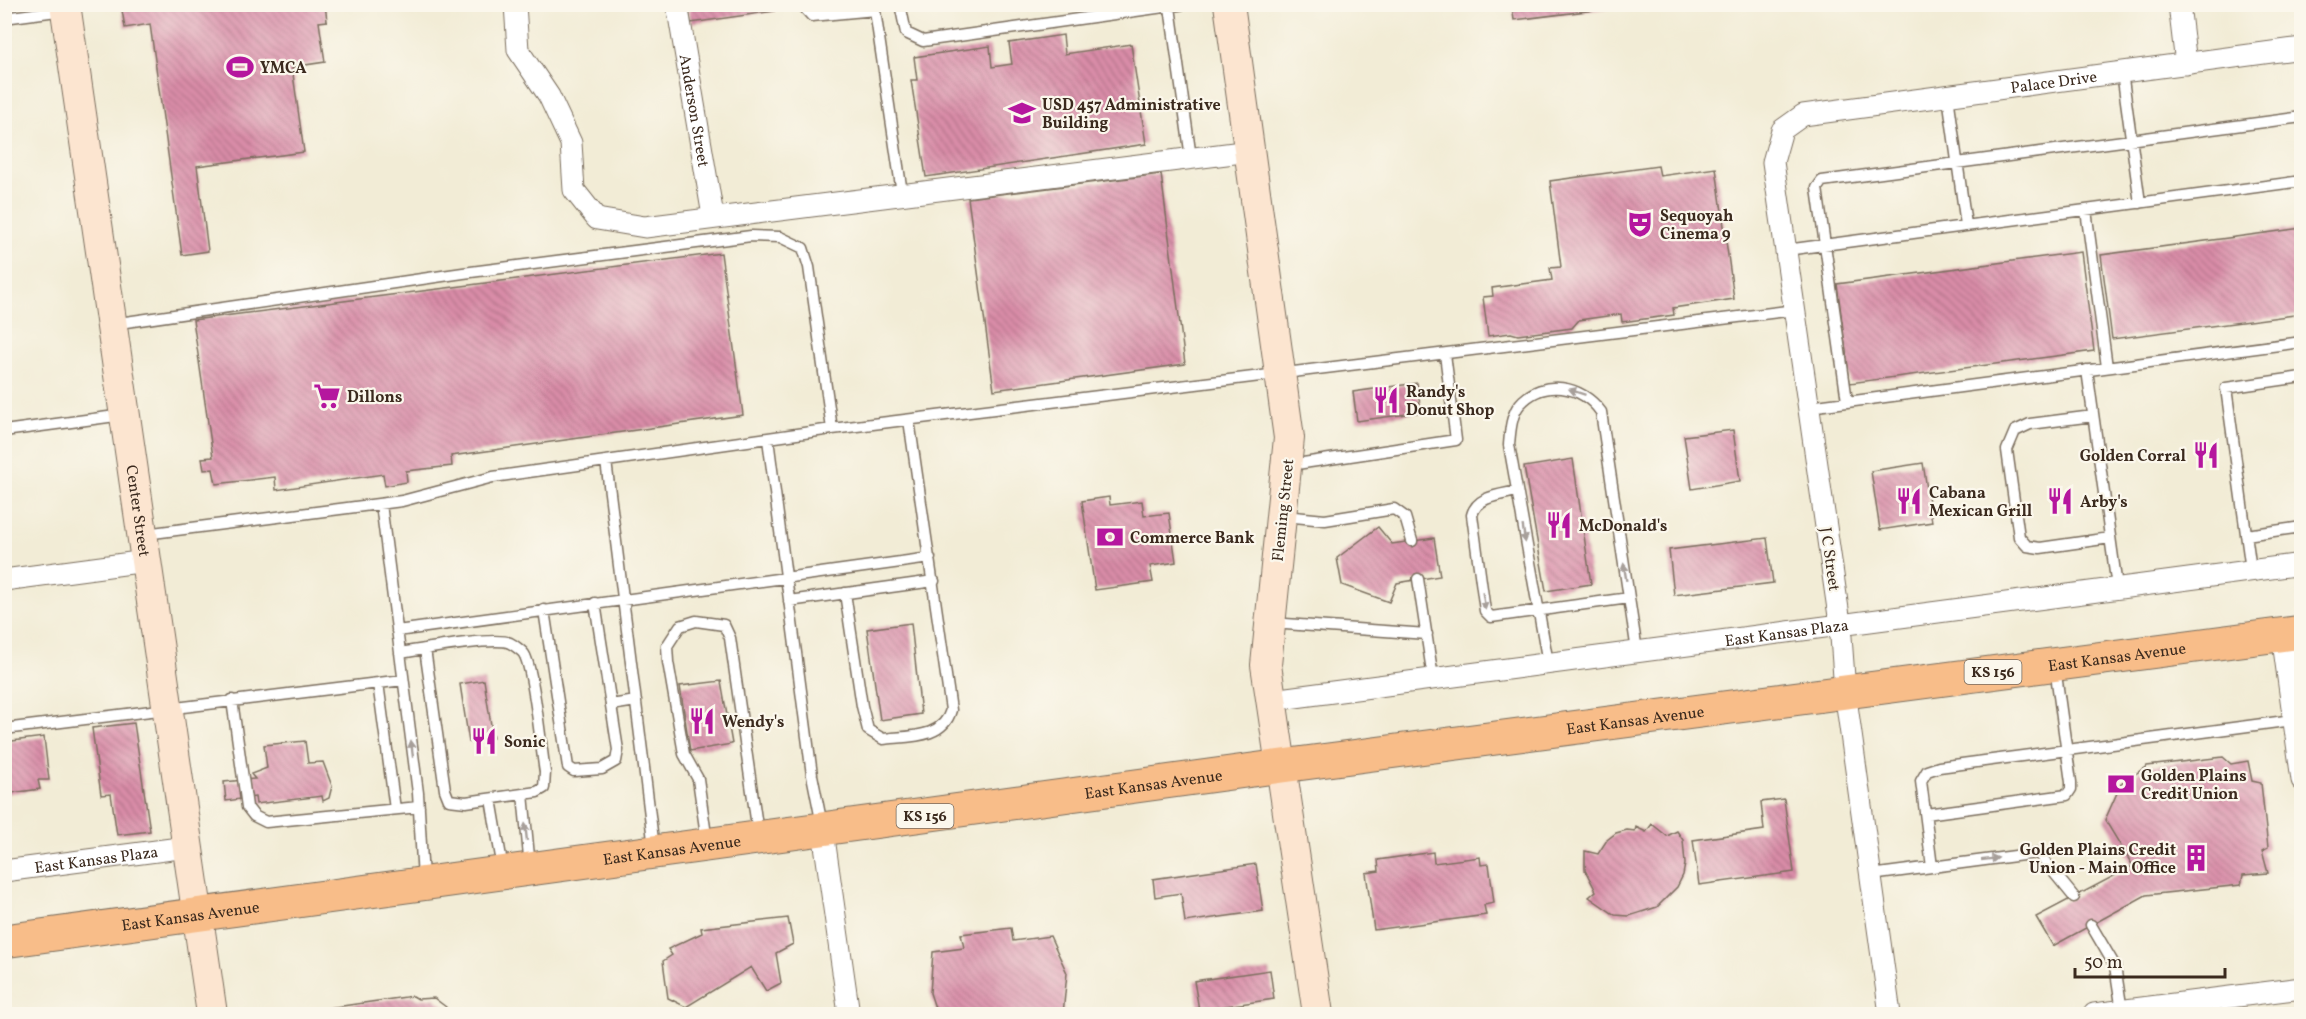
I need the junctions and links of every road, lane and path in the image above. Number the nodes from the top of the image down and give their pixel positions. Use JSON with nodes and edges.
{"nodes":[{"id":1,"x":515,"y":4,"type":"edge"},
{"id":2,"x":677,"y":4,"type":"edge"},
{"id":3,"x":801,"y":4,"type":"edge"},
{"id":4,"x":900,"y":4,"type":"edge"},
{"id":5,"x":1229,"y":4,"type":"edge"},
{"id":6,"x":2179,"y":4,"type":"edge"},
{"id":7,"x":1183,"y":5,"type":"edge"},
{"id":8,"x":65,"y":7,"type":"edge"},
{"id":9,"x":874,"y":7,"type":"edge"},
{"id":10,"x":1170,"y":7,"type":"junction"},
{"id":11,"x":4,"y":18,"type":"edge"},
{"id":12,"x":2301,"y":48,"type":"edge"},
{"id":13,"x":2186,"y":64,"type":"junction"},
{"id":14,"x":2122,"y":72,"type":"junction"},
{"id":15,"x":1948,"y":96,"type":"junction"},
{"id":16,"x":1803,"y":115,"type":"joint"},
{"id":17,"x":2301,"y":117,"type":"edge"},
{"id":18,"x":2131,"y":140,"type":"junction"},
{"id":19,"x":1250,"y":151,"type":"junction"},
{"id":20,"x":1191,"y":158,"type":"junction"},
{"id":21,"x":1958,"y":162,"type":"junction"},
{"id":22,"x":2301,"y":181,"type":"edge"},
{"id":23,"x":902,"y":193,"type":"junction"},
{"id":24,"x":2140,"y":203,"type":"junction"},
{"id":25,"x":2086,"y":210,"type":"junction"},
{"id":26,"x":713,"y":216,"type":"junction"},
{"id":27,"x":1966,"y":225,"type":"junction"},
{"id":28,"x":1825,"y":245,"type":"junction"},
{"id":29,"x":1786,"y":250,"type":"junction"},
{"id":30,"x":1795,"y":310,"type":"junction"},
{"id":31,"x":112,"y":324,"type":"junction"},
{"id":32,"x":2301,"y":342,"type":"edge"},
{"id":33,"x":1445,"y":354,"type":"junction"},
{"id":34,"x":2107,"y":367,"type":"junction"},
{"id":35,"x":2087,"y":370,"type":"junction"},
{"id":36,"x":1280,"y":373,"type":"junction"},
{"id":37,"x":2301,"y":377,"type":"edge"},
{"id":38,"x":1847,"y":401,"type":"junction"},
{"id":39,"x":1809,"y":407,"type":"junction"},
{"id":40,"x":125,"y":414,"type":"junction"},
{"id":41,"x":2093,"y":416,"type":"junction"},
{"id":42,"x":909,"y":420,"type":"junction"},
{"id":43,"x":832,"y":429,"type":"junction"},
{"id":44,"x":4,"y":430,"type":"edge"},
{"id":45,"x":768,"y":438,"type":"junction"},
{"id":46,"x":606,"y":461,"type":"junction"},
{"id":47,"x":1286,"y":466,"type":"junction"},
{"id":48,"x":1517,"y":491,"type":"junction"},
{"id":49,"x":381,"y":504,"type":"junction"},
{"id":50,"x":1281,"y":516,"type":"junction"},
{"id":51,"x":2301,"y":527,"type":"edge"},
{"id":52,"x":2246,"y":535,"type":"junction"},
{"id":53,"x":2110,"y":538,"type":"junction"},
{"id":54,"x":1412,"y":541,"type":"dead end"},
{"id":55,"x":144,"y":548,"type":"junction"},
{"id":56,"x":930,"y":558,"type":"junction"},
{"id":57,"x":2301,"y":564,"type":"edge"},
{"id":58,"x":2251,"y":570,"type":"junction"},
{"id":59,"x":786,"y":577,"type":"junction"},
{"id":60,"x":1418,"y":579,"type":"dead end"},
{"id":61,"x":4,"y":580,"type":"edge"},
{"id":62,"x":934,"y":581,"type":"junction"},
{"id":63,"x":2117,"y":587,"type":"junction"},
{"id":64,"x":845,"y":593,"type":"junction"},
{"id":65,"x":1629,"y":598,"type":"junction"},
{"id":66,"x":623,"y":599,"type":"junction"},
{"id":67,"x":789,"y":601,"type":"junction"},
{"id":68,"x":595,"y":603,"type":"junction"},
{"id":69,"x":544,"y":610,"type":"junction"},
{"id":70,"x":1540,"y":610,"type":"junction"},
{"id":71,"x":1270,"y":623,"type":"junction"},
{"id":72,"x":1840,"y":623,"type":"junction"},
{"id":73,"x":397,"y":631,"type":"junction"},
{"id":74,"x":2292,"y":633,"type":"edge"},
{"id":75,"x":1427,"y":634,"type":"junction"},
{"id":76,"x":425,"y":649,"type":"junction"},
{"id":77,"x":1637,"y":651,"type":"junction"},
{"id":78,"x":400,"y":652,"type":"junction"},
{"id":79,"x":1548,"y":663,"type":"junction"},
{"id":80,"x":2055,"y":663,"type":"junction"},
{"id":81,"x":1433,"y":678,"type":"junction"},
{"id":82,"x":403,"y":680,"type":"junction"},
{"id":83,"x":378,"y":683,"type":"junction"},
{"id":84,"x":1845,"y":691,"type":"junction"},
{"id":85,"x":232,"y":700,"type":"junction"},
{"id":86,"x":1272,"y":700,"type":"junction"},
{"id":87,"x":636,"y":701,"type":"junction"},
{"id":88,"x":611,"y":705,"type":"junction"},
{"id":89,"x":167,"y":708,"type":"junction"},
{"id":90,"x":2293,"y":720,"type":"junction"},
{"id":91,"x":4,"y":729,"type":"edge"},
{"id":92,"x":2067,"y":750,"type":"junction"},
{"id":93,"x":1282,"y":766,"type":"junction"},
{"id":94,"x":2301,"y":780,"type":"edge"},
{"id":95,"x":523,"y":794,"type":"junction"},
{"id":96,"x":491,"y":799,"type":"junction"},
{"id":97,"x":418,"y":807,"type":"junction"},
{"id":98,"x":395,"y":809,"type":"junction"},
{"id":99,"x":1926,"y":814,"type":"junction"},
{"id":100,"x":823,"y":831,"type":"junction"},
{"id":101,"x":759,"y":839,"type":"junction"},
{"id":102,"x":708,"y":846,"type":"junction"},
{"id":103,"x":187,"y":847,"type":"junction"},
{"id":104,"x":655,"y":853,"type":"junction"},
{"id":105,"x":1932,"y":867,"type":"junction"},
{"id":106,"x":4,"y":871,"type":"edge"},
{"id":107,"x":517,"y":872,"type":"junction"},
{"id":108,"x":1871,"y":875,"type":"junction"},
{"id":109,"x":424,"y":885,"type":"junction"},
{"id":110,"x":2074,"y":897,"type":"dead end"},
{"id":111,"x":197,"y":915,"type":"junction"},
{"id":112,"x":2091,"y":925,"type":"dead end"},
{"id":113,"x":4,"y":941,"type":"edge"},
{"id":114,"x":2301,"y":988,"type":"edge"},
{"id":115,"x":2122,"y":1011,"type":"junction"},
{"id":116,"x":212,"y":1014,"type":"edge"},
{"id":117,"x":849,"y":1014,"type":"edge"},
{"id":118,"x":1318,"y":1014,"type":"edge"},
{"id":119,"x":1890,"y":1014,"type":"edge"},
{"id":120,"x":2094,"y":1014,"type":"edge"}],
"edges":[{"from":1,"to":26,"type":"street"},
{"from":2,"to":26,"type":"street","name":"Anderson Street"},
{"from":3,"to":9,"type":"lane"},
{"from":4,"to":10,"type":"lane"},
{"from":5,"to":19,"type":"street","name":"Fleming Street"},
{"from":6,"to":13,"type":"street"},
{"from":7,"to":10,"type":"lane"},
{"from":8,"to":11,"type":"lane"},
{"from":8,"to":31,"type":"street","name":"Center Street"},
{"from":9,"to":23,"type":"lane"},
{"from":10,"to":20,"type":"lane"},
{"from":12,"to":13,"type":"street","name":"Palace Drive"},
{"from":13,"to":14,"type":"street","name":"Palace Drive"},
{"from":14,"to":15,"type":"street","name":"Palace Drive"},
{"from":14,"to":18,"type":"lane"},
{"from":15,"to":16,"type":"street","name":"Palace Drive"},
{"from":15,"to":21,"type":"lane"},
{"from":16,"to":29,"type":"street","name":"J C Street"},
{"from":17,"to":18,"type":"lane"},
{"from":18,"to":21,"type":"lane"},
{"from":18,"to":24,"type":"lane"},
{"from":19,"to":20,"type":"street"},
{"from":19,"to":36,"type":"street","name":"Fleming Street"},
{"from":20,"to":23,"type":"street"},
{"from":21,"to":27,"type":"lane"},
{"from":21,"to":28,"type":"lane"},
{"from":22,"to":24,"type":"lane"},
{"from":23,"to":26,"type":"street"},
{"from":24,"to":25,"type":"lane"},
{"from":25,"to":27,"type":"lane"},
{"from":25,"to":34,"type":"lane"},
{"from":27,"to":28,"type":"lane"},
{"from":28,"to":29,"type":"lane"},
{"from":28,"to":38,"type":"lane"},
{"from":29,"to":30,"type":"street","name":"J C Street"},
{"from":30,"to":33,"type":"lane"},
{"from":30,"to":39,"type":"street","name":"J C Street"},
{"from":31,"to":40,"type":"street","name":"Center Street"},
{"from":31,"to":43,"type":"lane"},
{"from":32,"to":34,"type":"lane"},
{"from":33,"to":36,"type":"lane"},
{"from":33,"to":47,"type":"lane"},
{"from":34,"to":35,"type":"lane"},
{"from":35,"to":38,"type":"lane"},
{"from":35,"to":41,"type":"lane"},
{"from":36,"to":42,"type":"lane"},
{"from":36,"to":47,"type":"street","name":"Fleming Street"},
{"from":37,"to":52,"type":"lane"},
{"from":38,"to":39,"type":"lane"},
{"from":39,"to":72,"type":"street","name":"J C Street"},
{"from":40,"to":44,"type":"lane"},
{"from":40,"to":55,"type":"street","name":"Center Street"},
{"from":41,"to":53,"type":"lane"},
{"from":41,"to":53,"type":"lane"},
{"from":42,"to":43,"type":"lane"},
{"from":42,"to":56,"type":"lane"},
{"from":43,"to":45,"type":"lane"},
{"from":45,"to":46,"type":"lane"},
{"from":45,"to":59,"type":"lane"},
{"from":46,"to":49,"type":"lane"},
{"from":46,"to":66,"type":"lane"},
{"from":47,"to":50,"type":"street","name":"Fleming Street"},
{"from":65,"to":48,"type":"lane","one_way":true},
{"from":48,"to":70,"type":"lane","one_way":true},
{"from":48,"to":70,"type":"lane","one_way":true},
{"from":49,"to":55,"type":"lane"},
{"from":49,"to":73,"type":"lane"},
{"from":50,"to":54,"type":"lane"},
{"from":50,"to":71,"type":"street","name":"Fleming Street"},
{"from":51,"to":52,"type":"lane"},
{"from":52,"to":58,"type":"lane"},
{"from":53,"to":63,"type":"lane"},
{"from":55,"to":61,"type":"street"},
{"from":55,"to":89,"type":"street","name":"Center Street"},
{"from":56,"to":59,"type":"lane"},
{"from":56,"to":62,"type":"lane"},
{"from":57,"to":58,"type":"street","name":"East Kansas Plaza"},
{"from":58,"to":63,"type":"street","name":"East Kansas Plaza"},
{"from":59,"to":66,"type":"lane"},
{"from":59,"to":67,"type":"lane"},
{"from":60,"to":75,"type":"lane"},
{"from":62,"to":64,"type":"lane"},
{"from":62,"to":64,"type":"lane"},
{"from":63,"to":72,"type":"street","name":"East Kansas Plaza"},
{"from":64,"to":67,"type":"lane"},
{"from":65,"to":70,"type":"lane"},
{"from":65,"to":77,"type":"lane"},
{"from":66,"to":68,"type":"lane"},
{"from":66,"to":87,"type":"lane"},
{"from":67,"to":100,"type":"lane"},
{"from":68,"to":69,"type":"lane"},
{"from":68,"to":88,"type":"lane"},
{"from":69,"to":73,"type":"lane"},
{"from":69,"to":88,"type":"lane"},
{"from":70,"to":79,"type":"lane"},
{"from":71,"to":75,"type":"lane"},
{"from":71,"to":86,"type":"street","name":"Fleming Street"},
{"from":72,"to":77,"type":"street","name":"East Kansas Plaza"},
{"from":72,"to":84,"type":"street","name":"J C Street"},
{"from":73,"to":78,"type":"lane"},
{"from":74,"to":80,"type":"main road","name":"East Kansas Avenue","number":"KS 156"},
{"from":74,"to":90,"type":"street"},
{"from":75,"to":81,"type":"lane"},
{"from":76,"to":78,"type":"lane"},
{"from":76,"to":95,"type":"lane"},
{"from":76,"to":96,"type":"lane"},
{"from":77,"to":79,"type":"street","name":"East Kansas Plaza"},
{"from":78,"to":82,"type":"lane"},
{"from":79,"to":81,"type":"street","name":"East Kansas Plaza"},
{"from":80,"to":84,"type":"main road","name":"East Kansas Avenue","number":"KS 156"},
{"from":80,"to":92,"type":"lane"},
{"from":81,"to":86,"type":"street","name":"East Kansas Plaza"},
{"from":82,"to":83,"type":"lane"},
{"from":97,"to":82,"type":"lane","one_way":true},
{"from":83,"to":85,"type":"lane"},
{"from":83,"to":98,"type":"lane"},
{"from":84,"to":93,"type":"main road","name":"East Kansas Avenue","number":"KS 156"},
{"from":84,"to":108,"type":"street","name":"J C Street"},
{"from":85,"to":89,"type":"lane"},
{"from":85,"to":98,"type":"lane"},
{"from":86,"to":93,"type":"street","name":"Fleming Street"},
{"from":87,"to":88,"type":"lane"},
{"from":87,"to":104,"type":"lane"},
{"from":89,"to":91,"type":"lane"},
{"from":89,"to":103,"type":"street","name":"Center Street"},
{"from":90,"to":92,"type":"lane"},
{"from":90,"to":94,"type":"street"},
{"from":92,"to":99,"type":"lane"},
{"from":92,"to":99,"type":"lane"},
{"from":93,"to":100,"type":"main road","name":"East Kansas Avenue","number":"KS 156"},
{"from":93,"to":118,"type":"street","name":"Fleming Street"},
{"from":95,"to":96,"type":"lane"},
{"from":107,"to":95,"type":"lane","one_way":true},
{"from":96,"to":107,"type":"lane"},
{"from":97,"to":98,"type":"lane"},
{"from":97,"to":109,"type":"lane"},
{"from":99,"to":105,"type":"lane"},
{"from":100,"to":101,"type":"main road","name":"East Kansas Avenue","number":"KS 156"},
{"from":100,"to":117,"type":"street"},
{"from":101,"to":102,"type":"main road","name":"East Kansas Avenue","number":"KS 156"},
{"from":101,"to":102,"type":"lane"},
{"from":102,"to":104,"type":"main road","name":"East Kansas Avenue","number":"KS 156"},
{"from":103,"to":106,"type":"street","name":"East Kansas Plaza"},
{"from":103,"to":111,"type":"street","name":"Center Street"},
{"from":104,"to":107,"type":"main road","name":"East Kansas Avenue","number":"KS 156"},
{"from":105,"to":108,"type":"lane"},
{"from":105,"to":110,"type":"lane","one_way":true},
{"from":107,"to":109,"type":"main road","name":"East Kansas Avenue","number":"KS 156"},
{"from":108,"to":119,"type":"street","name":"J C Street"},
{"from":109,"to":111,"type":"main road","name":"East Kansas Avenue","number":"KS 156"},
{"from":111,"to":113,"type":"main road","name":"East Kansas Avenue","number":"KS 156"},
{"from":111,"to":116,"type":"street","name":"Center Street"},
{"from":112,"to":115,"type":"lane"},
{"from":114,"to":115,"type":"street"},
{"from":115,"to":120,"type":"street"}]}
